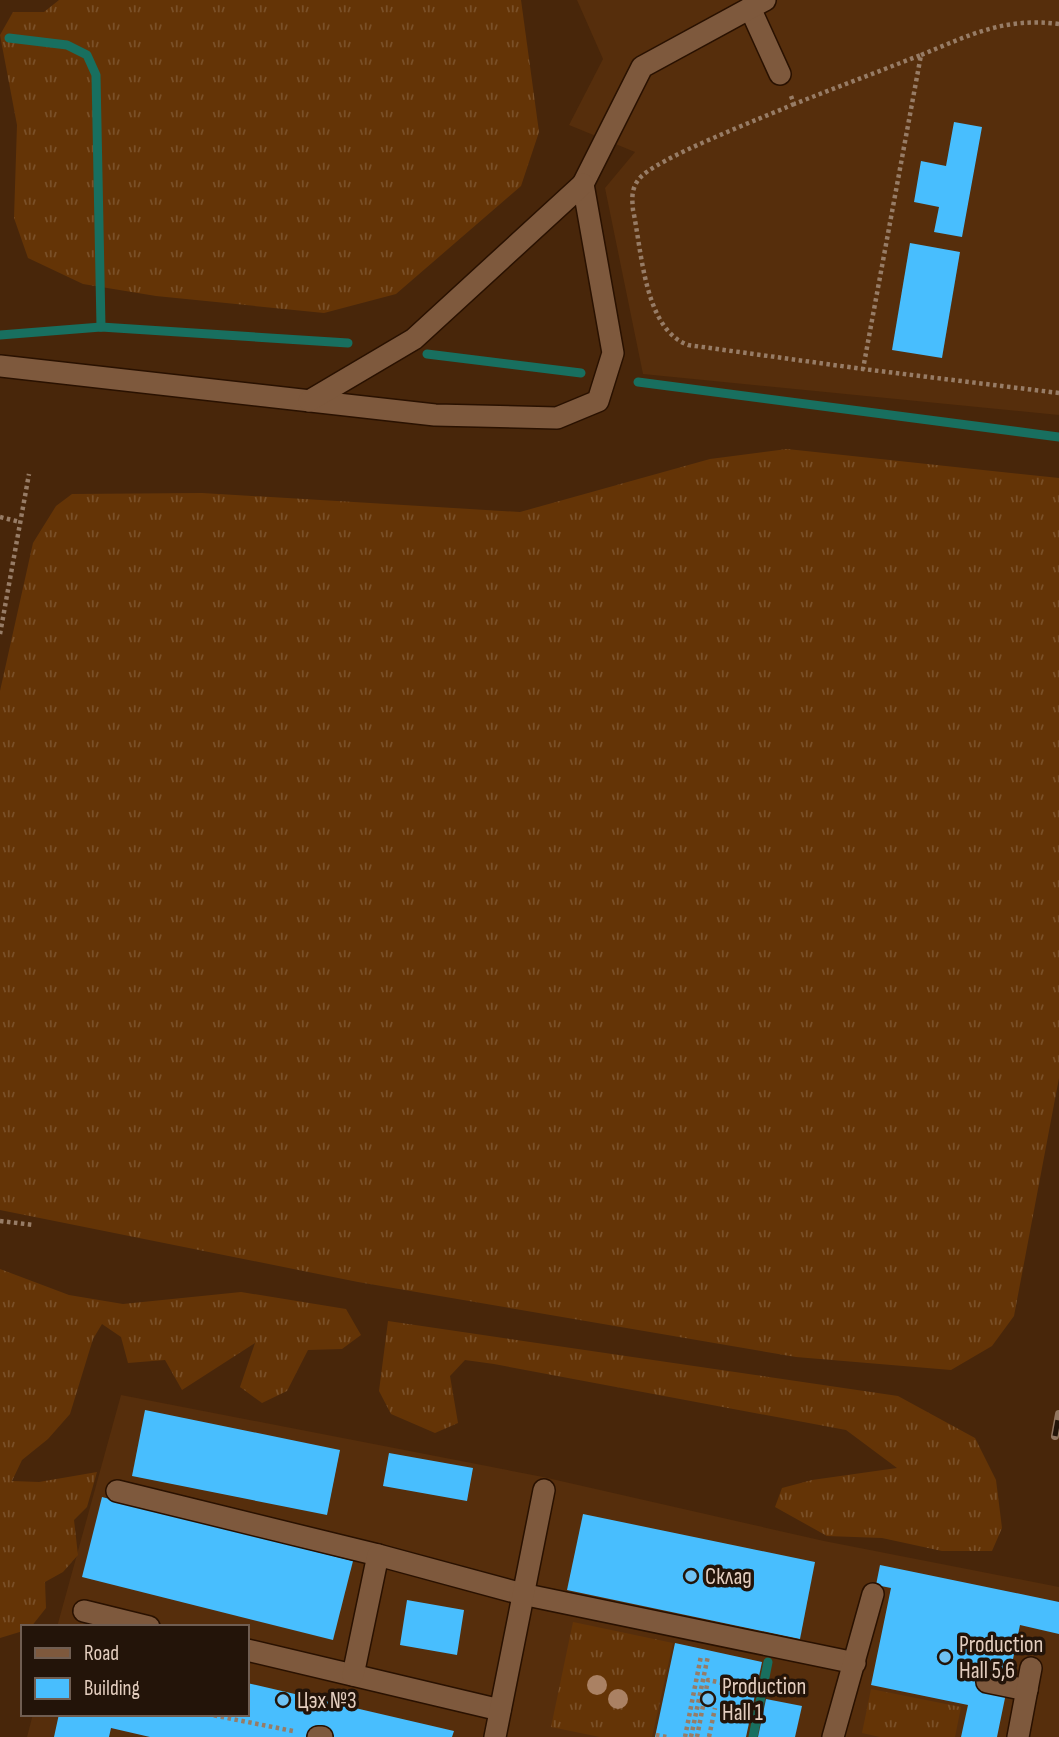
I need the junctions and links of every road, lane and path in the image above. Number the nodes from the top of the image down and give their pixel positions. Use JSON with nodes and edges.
{"nodes":[{"id":1,"x":757,"y":4,"type":"edge"},
{"id":2,"x":1059,"y":24,"type":"edge"},
{"id":3,"x":921,"y":55,"type":"junction"},
{"id":4,"x":780,"y":74,"type":"joint"},
{"id":5,"x":794,"y":104,"type":"junction"},
{"id":6,"x":583,"y":184,"type":"junction"},
{"id":7,"x":0,"y":366,"type":"edge"},
{"id":8,"x":863,"y":369,"type":"junction"},
{"id":9,"x":1059,"y":393,"type":"edge"},
{"id":10,"x":309,"y":401,"type":"junction"},
{"id":11,"x":29,"y":474,"type":"dead end"},
{"id":12,"x":0,"y":517,"type":"edge"},
{"id":13,"x":20,"y":522,"type":"junction"},
{"id":14,"x":0,"y":634,"type":"edge"},
{"id":15,"x":0,"y":1221,"type":"edge"},
{"id":16,"x":34,"y":1225,"type":"dead end"},
{"id":17,"x":544,"y":1490,"type":"dead end"},
{"id":18,"x":117,"y":1491,"type":"dead end"},
{"id":19,"x":378,"y":1555,"type":"junction"},
{"id":20,"x":522,"y":1594,"type":"junction"},
{"id":21,"x":873,"y":1594,"type":"dead end"},
{"id":22,"x":84,"y":1611,"type":"dead end"},
{"id":23,"x":141,"y":1625,"type":"edge"},
{"id":24,"x":703,"y":1649,"type":"dead end"},
{"id":25,"x":248,"y":1650,"type":"edge"},
{"id":26,"x":708,"y":1653,"type":"dead end"},
{"id":27,"x":855,"y":1663,"type":"junction"},
{"id":28,"x":1031,"y":1668,"type":"dead end"},
{"id":29,"x":353,"y":1675,"type":"junction"},
{"id":30,"x":987,"y":1682,"type":"dead end"},
{"id":31,"x":754,"y":1690,"type":"dead end"},
{"id":32,"x":1027,"y":1690,"type":"junction"},
{"id":33,"x":715,"y":1709,"type":"dead end"},
{"id":34,"x":500,"y":1710,"type":"junction"},
{"id":35,"x":217,"y":1716,"type":"edge"},
{"id":36,"x":656,"y":1735,"type":"dead end"},
{"id":37,"x":319,"y":1737,"type":"edge"},
{"id":38,"x":495,"y":1737,"type":"edge"},
{"id":39,"x":667,"y":1737,"type":"edge"},
{"id":40,"x":685,"y":1737,"type":"edge"},
{"id":41,"x":691,"y":1737,"type":"edge"},
{"id":42,"x":697,"y":1737,"type":"edge"},
{"id":43,"x":709,"y":1737,"type":"edge"},
{"id":44,"x":833,"y":1737,"type":"edge"},
{"id":45,"x":1018,"y":1737,"type":"edge"}],
"edges":[{"from":1,"to":4,"type":"lane"},
{"from":1,"to":6,"type":"lane"},
{"from":2,"to":3,"type":"path"},
{"from":3,"to":5,"type":"path"},
{"from":3,"to":8,"type":"path"},
{"from":4,"to":5,"type":"path"},
{"from":5,"to":8,"type":"path"},
{"from":6,"to":10,"type":"lane"},
{"from":6,"to":10,"type":"lane"},
{"from":7,"to":10,"type":"lane"},
{"from":8,"to":9,"type":"path"},
{"from":11,"to":13,"type":"path"},
{"from":12,"to":13,"type":"path"},
{"from":13,"to":14,"type":"path"},
{"from":15,"to":16,"type":"path"},
{"from":17,"to":20,"type":"lane"},
{"from":18,"to":19,"type":"lane"},
{"from":19,"to":20,"type":"lane"},
{"from":19,"to":29,"type":"lane"},
{"from":20,"to":27,"type":"lane"},
{"from":20,"to":34,"type":"lane"},
{"from":21,"to":27,"type":"lane"},
{"from":22,"to":23,"type":"lane"},
{"from":24,"to":40,"type":"path"},
{"from":25,"to":29,"type":"lane"},
{"from":26,"to":41,"type":"path"},
{"from":27,"to":44,"type":"lane"},
{"from":28,"to":32,"type":"lane"},
{"from":29,"to":34,"type":"lane"},
{"from":30,"to":32,"type":"lane"},
{"from":31,"to":42,"type":"path"},
{"from":32,"to":45,"type":"lane"},
{"from":33,"to":43,"type":"path"},
{"from":34,"to":38,"type":"lane"},
{"from":35,"to":37,"type":"path"},
{"from":36,"to":39,"type":"path"}]}
